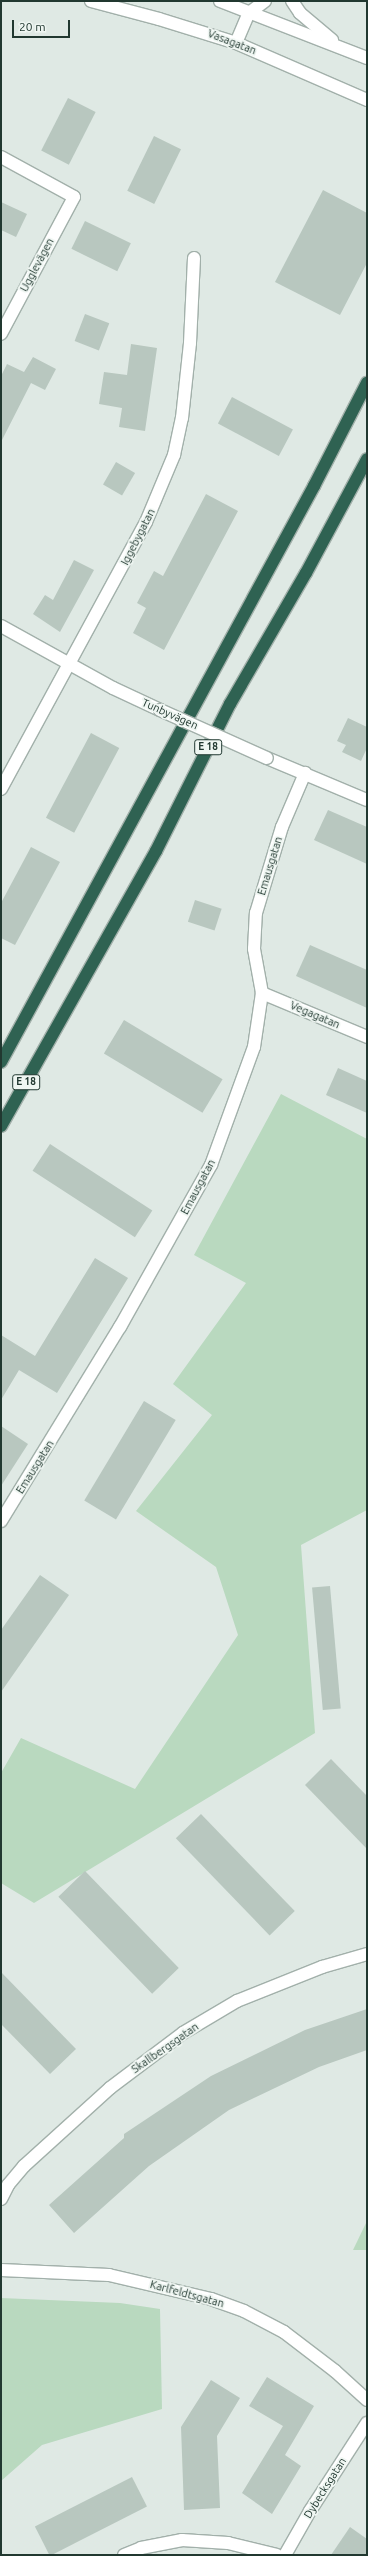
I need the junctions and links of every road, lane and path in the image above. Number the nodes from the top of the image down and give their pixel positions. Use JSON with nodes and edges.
{"nodes":[{"id":1,"x":91,"y":1,"type":"edge"},
{"id":2,"x":220,"y":1,"type":"edge"},
{"id":3,"x":265,"y":1,"type":"edge"},
{"id":4,"x":292,"y":1,"type":"edge"},
{"id":5,"x":248,"y":7,"type":"edge"},
{"id":6,"x":236,"y":43,"type":"junction"},
{"id":7,"x":339,"y":46,"type":"junction"},
{"id":8,"x":367,"y":58,"type":"edge"},
{"id":9,"x":367,"y":100,"type":"edge"},
{"id":10,"x":1,"y":157,"type":"edge"},
{"id":11,"x":194,"y":258,"type":"dead end"},
{"id":12,"x":1,"y":334,"type":"edge"},
{"id":13,"x":367,"y":383,"type":"edge"},
{"id":14,"x":367,"y":459,"type":"edge"},
{"id":15,"x":1,"y":626,"type":"edge"},
{"id":16,"x":70,"y":665,"type":"junction"},
{"id":17,"x":305,"y":773,"type":"junction"},
{"id":18,"x":1,"y":789,"type":"edge"},
{"id":19,"x":367,"y":799,"type":"edge"},
{"id":20,"x":262,"y":993,"type":"junction"},
{"id":21,"x":367,"y":1037,"type":"edge"},
{"id":22,"x":1,"y":1062,"type":"edge"},
{"id":23,"x":1,"y":1126,"type":"edge"},
{"id":24,"x":1,"y":1521,"type":"edge"},
{"id":25,"x":367,"y":1954,"type":"edge"},
{"id":26,"x":1,"y":2199,"type":"edge"},
{"id":27,"x":1,"y":2270,"type":"edge"},
{"id":28,"x":367,"y":2400,"type":"edge"},
{"id":29,"x":367,"y":2423,"type":"edge"},
{"id":30,"x":124,"y":2555,"type":"edge"},
{"id":31,"x":277,"y":2555,"type":"edge"},
{"id":32,"x":285,"y":2555,"type":"edge"}],
"edges":[{"from":1,"to":6,"type":"street","name":"Vasagatan"},
{"from":2,"to":5,"type":"street"},
{"from":3,"to":5,"type":"street"},
{"from":4,"to":7,"type":"street"},
{"from":5,"to":6,"type":"street"},
{"from":5,"to":7,"type":"street"},
{"from":6,"to":9,"type":"street","name":"Vasagatan"},
{"from":7,"to":8,"type":"street"},
{"from":10,"to":12,"type":"street","name":"Ugglevägen"},
{"from":11,"to":16,"type":"street","name":"Iggebygatan"},
{"from":13,"to":22,"type":"highway","number":"E 18"},
{"from":14,"to":23,"type":"highway","number":"E 18"},
{"from":15,"to":16,"type":"street","name":"Tunbyvägen"},
{"from":16,"to":17,"type":"street","name":"Tunbyvägen","bridge":true},
{"from":16,"to":18,"type":"street","name":"Iggebygatan"},
{"from":17,"to":19,"type":"street","name":"Tunbyvägen"},
{"from":17,"to":20,"type":"street","name":"Emausgatan"},
{"from":20,"to":21,"type":"street","name":"Vegagatan"},
{"from":20,"to":24,"type":"street","name":"Emausgatan"},
{"from":25,"to":26,"type":"street","name":"Skallbergsgatan"},
{"from":27,"to":28,"type":"street","name":"Karlfeldtsgatan"},
{"from":29,"to":32,"type":"street","name":"Dybecksgatan"},
{"from":30,"to":31,"type":"street"}]}
